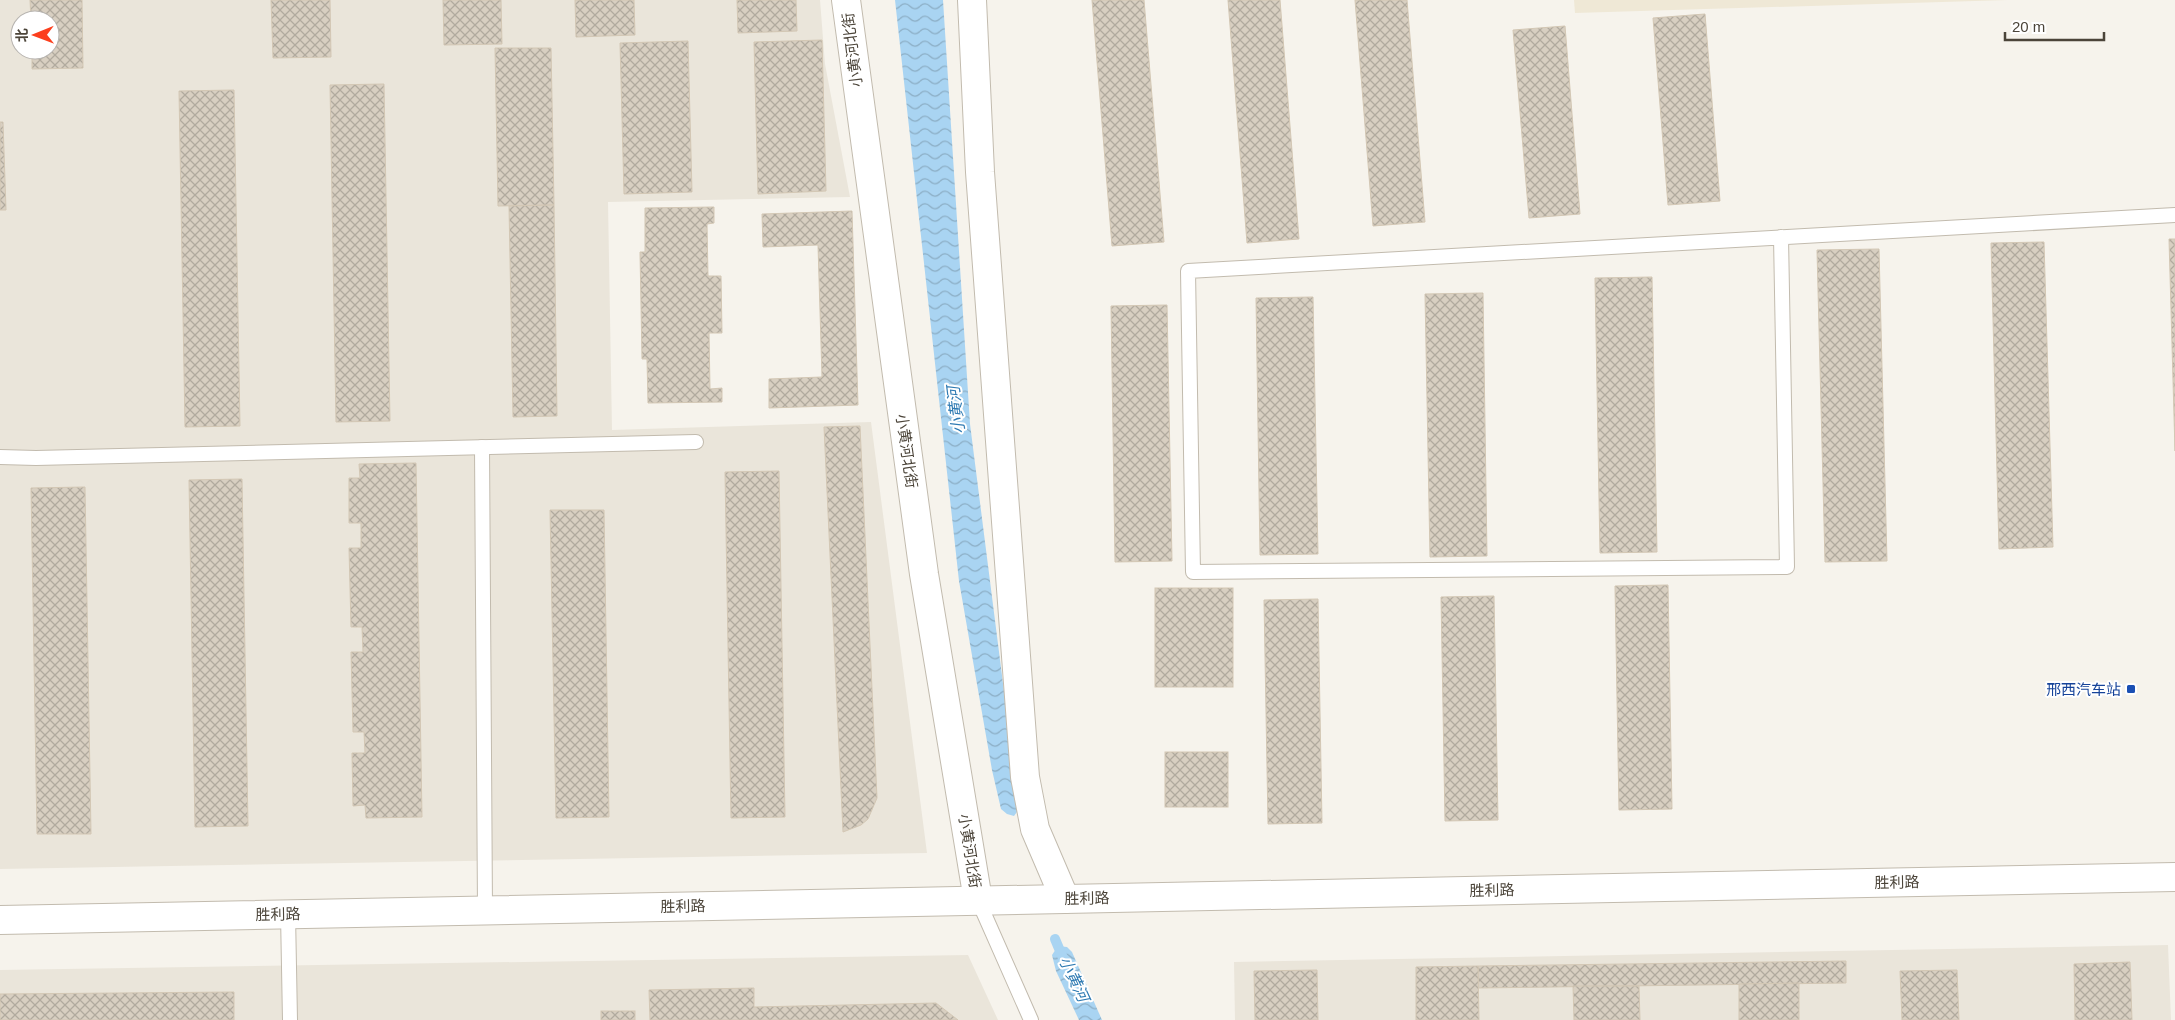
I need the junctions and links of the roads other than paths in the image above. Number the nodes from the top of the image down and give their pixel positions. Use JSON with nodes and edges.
{"nodes":[{"id":1,"x":846,"y":0,"type":"edge"},
{"id":2,"x":972,"y":0,"type":"edge"},
{"id":3,"x":2175,"y":215,"type":"edge"},
{"id":4,"x":1781,"y":237,"type":"junction"},
{"id":5,"x":696,"y":442,"type":"dead end"},
{"id":6,"x":482,"y":447,"type":"junction"},
{"id":7,"x":0,"y":457,"type":"edge"},
{"id":8,"x":2175,"y":877,"type":"edge"},
{"id":9,"x":1065,"y":899,"type":"junction"},
{"id":10,"x":978,"y":900,"type":"junction"},
{"id":11,"x":485,"y":910,"type":"junction"},
{"id":12,"x":288,"y":914,"type":"junction"},
{"id":13,"x":0,"y":920,"type":"edge"},
{"id":14,"x":290,"y":1020,"type":"edge"},
{"id":15,"x":1032,"y":1020,"type":"edge"}],
"edges":[{"from":1,"to":10,"type":"street","name":"小黄河北街"},
{"from":2,"to":9,"type":"street"},
{"from":3,"to":4,"type":"lane"},
{"from":4,"to":4,"type":"lane"},
{"from":5,"to":6,"type":"lane"},
{"from":6,"to":7,"type":"lane"},
{"from":6,"to":11,"type":"lane"},
{"from":8,"to":9,"type":"street","name":"胜利路"},
{"from":9,"to":10,"type":"street","name":"胜利路"},
{"from":10,"to":11,"type":"street","name":"胜利路"},
{"from":10,"to":15,"type":"lane"},
{"from":11,"to":12,"type":"street","name":"胜利路"},
{"from":12,"to":13,"type":"street","name":"胜利路"},
{"from":12,"to":14,"type":"lane"}]}
